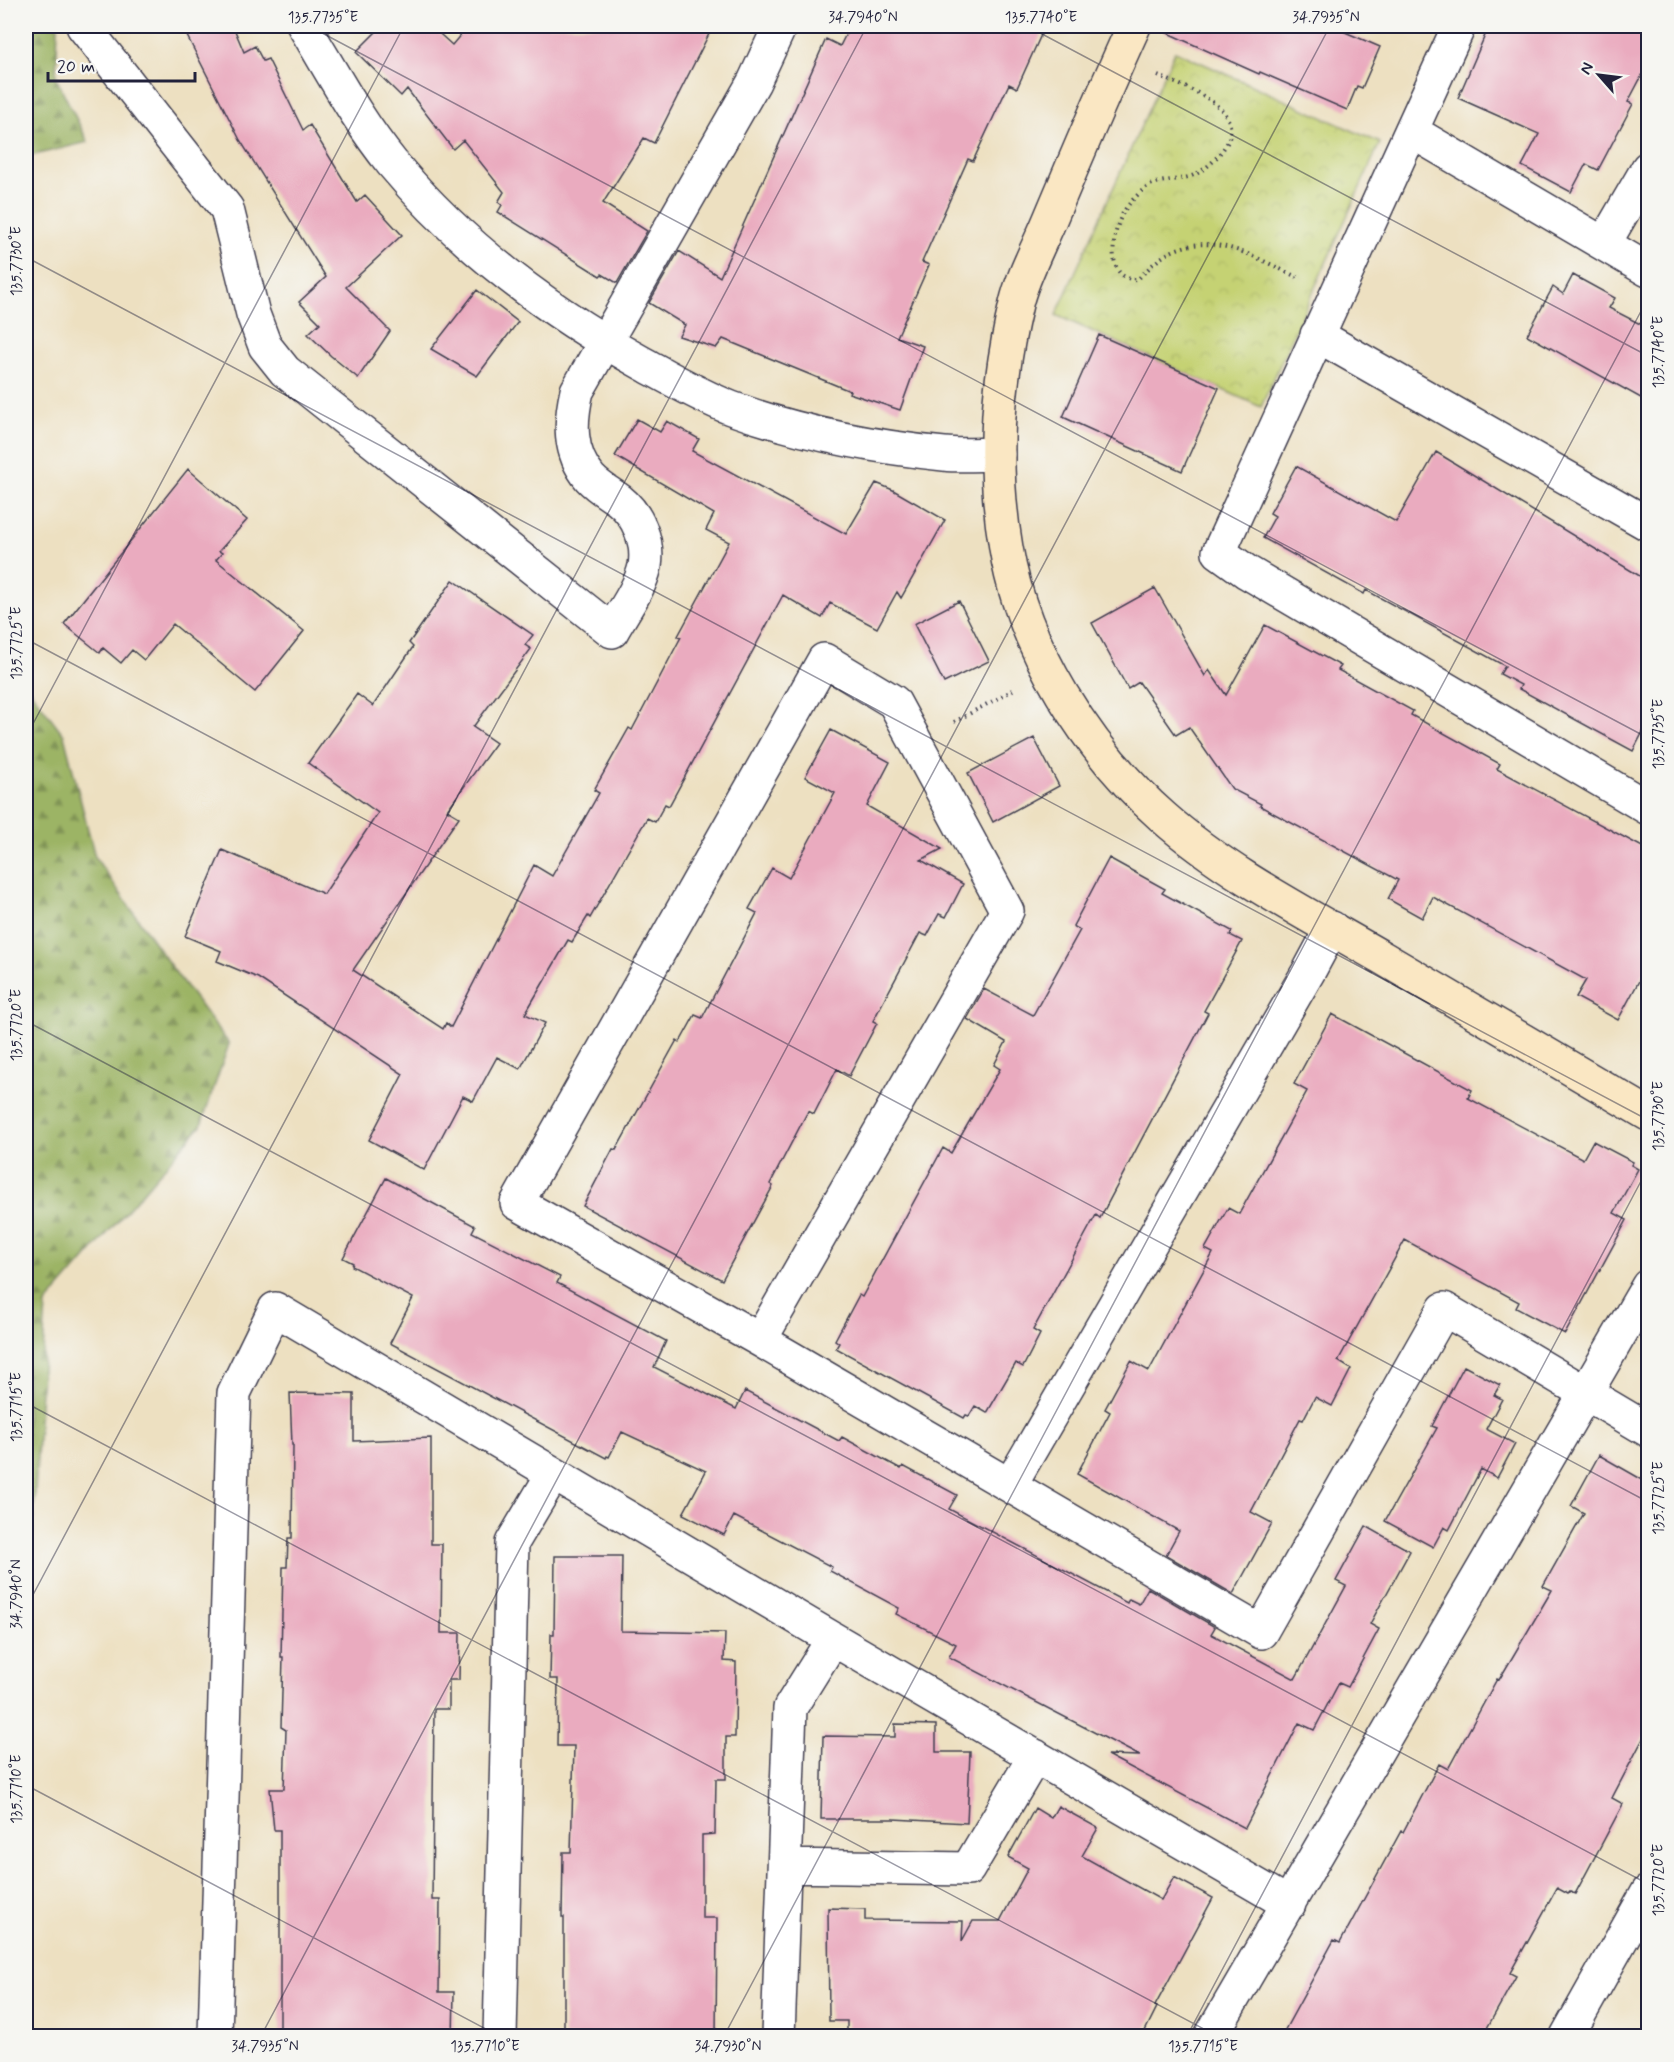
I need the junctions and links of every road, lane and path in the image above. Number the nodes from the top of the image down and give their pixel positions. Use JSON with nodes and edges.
{"nodes":[{"id":1,"x":83,"y":26,"type":"edge"},
{"id":2,"x":304,"y":26,"type":"edge"},
{"id":3,"x":780,"y":26,"type":"edge"},
{"id":4,"x":1134,"y":26,"type":"edge"},
{"id":5,"x":1460,"y":26,"type":"edge"},
{"id":6,"x":1152,"y":74,"type":"dead end"},
{"id":7,"x":1411,"y":131,"type":"junction"},
{"id":8,"x":1648,"y":168,"type":"edge"},
{"id":9,"x":1605,"y":242,"type":"junction"},
{"id":10,"x":1648,"y":270,"type":"edge"},
{"id":11,"x":1336,"y":294,"type":"junction"},
{"id":12,"x":1317,"y":335,"type":"junction"},
{"id":13,"x":604,"y":343,"type":"junction"},
{"id":14,"x":999,"y":454,"type":"junction"},
{"id":15,"x":1648,"y":524,"type":"edge"},
{"id":16,"x":1014,"y":690,"type":"dead end"},
{"id":17,"x":916,"y":743,"type":"junction"},
{"id":18,"x":1648,"y":808,"type":"edge"},
{"id":19,"x":1332,"y":928,"type":"junction"},
{"id":20,"x":1648,"y":1114,"type":"edge"},
{"id":21,"x":1648,"y":1286,"type":"edge"},
{"id":22,"x":760,"y":1340,"type":"junction"},
{"id":23,"x":1586,"y":1394,"type":"junction"},
{"id":24,"x":1648,"y":1431,"type":"edge"},
{"id":25,"x":553,"y":1474,"type":"junction"},
{"id":26,"x":1010,"y":1485,"type":"junction"},
{"id":27,"x":833,"y":1639,"type":"junction"},
{"id":28,"x":1035,"y":1756,"type":"junction"},
{"id":29,"x":785,"y":1866,"type":"junction"},
{"id":30,"x":1648,"y":1892,"type":"edge"},
{"id":31,"x":1289,"y":1904,"type":"junction"},
{"id":32,"x":215,"y":2037,"type":"edge"},
{"id":33,"x":500,"y":2037,"type":"edge"},
{"id":34,"x":778,"y":2037,"type":"edge"},
{"id":35,"x":1211,"y":2037,"type":"edge"},
{"id":36,"x":1567,"y":2037,"type":"edge"}],
"edges":[{"from":1,"to":13,"type":"street"},
{"from":2,"to":13,"type":"street"},
{"from":3,"to":13,"type":"street"},
{"from":4,"to":14,"type":"street"},
{"from":5,"to":7,"type":"street"},
{"from":6,"to":11,"type":"path"},
{"from":7,"to":9,"type":"street"},
{"from":7,"to":11,"type":"street"},
{"from":8,"to":9,"type":"street"},
{"from":9,"to":10,"type":"street"},
{"from":11,"to":12,"type":"street"},
{"from":12,"to":15,"type":"street"},
{"from":12,"to":18,"type":"street"},
{"from":13,"to":14,"type":"street"},
{"from":14,"to":19,"type":"street"},
{"from":16,"to":17,"type":"path"},
{"from":17,"to":22,"type":"street"},
{"from":17,"to":22,"type":"street"},
{"from":19,"to":20,"type":"street"},
{"from":19,"to":26,"type":"street"},
{"from":21,"to":23,"type":"street"},
{"from":22,"to":26,"type":"street"},
{"from":23,"to":24,"type":"street"},
{"from":23,"to":26,"type":"street"},
{"from":23,"to":31,"type":"street"},
{"from":25,"to":27,"type":"street"},
{"from":25,"to":32,"type":"street"},
{"from":25,"to":33,"type":"street"},
{"from":27,"to":28,"type":"street"},
{"from":27,"to":29,"type":"street"},
{"from":28,"to":29,"type":"street"},
{"from":28,"to":31,"type":"street"},
{"from":29,"to":34,"type":"street"},
{"from":30,"to":36,"type":"street"},
{"from":31,"to":35,"type":"street"}]}
